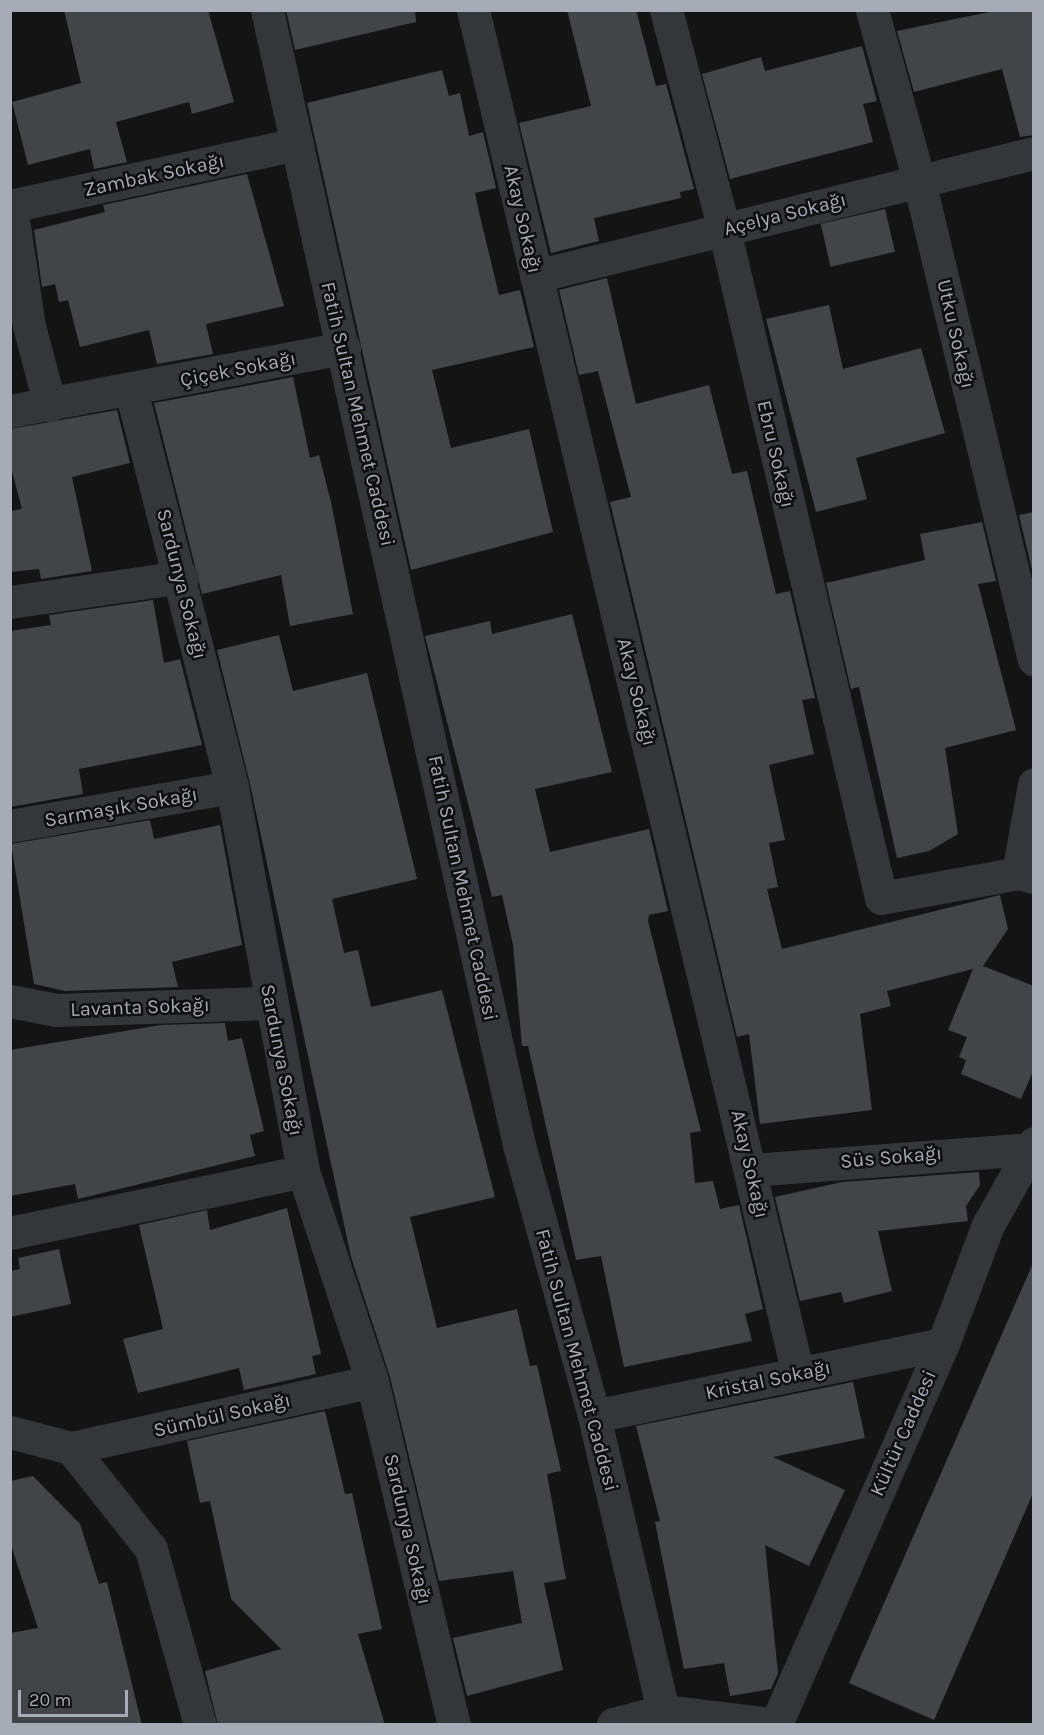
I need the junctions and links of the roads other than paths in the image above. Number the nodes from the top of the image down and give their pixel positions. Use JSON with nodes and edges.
{"nodes":[{"id":1,"x":267,"y":10,"type":"edge"},
{"id":2,"x":473,"y":10,"type":"edge"},
{"id":3,"x":666,"y":10,"type":"edge"},
{"id":4,"x":872,"y":10,"type":"edge"},
{"id":5,"x":297,"y":144,"type":"junction"},
{"id":6,"x":1034,"y":153,"type":"edge"},
{"id":7,"x":919,"y":182,"type":"junction"},
{"id":8,"x":11,"y":206,"type":"edge"},
{"id":9,"x":724,"y":229,"type":"junction"},
{"id":10,"x":536,"y":276,"type":"junction"},
{"id":11,"x":20,"y":321,"type":"edge"},
{"id":12,"x":344,"y":348,"type":"junction"},
{"id":13,"x":131,"y":390,"type":"junction"},
{"id":14,"x":50,"y":405,"type":"junction"},
{"id":15,"x":10,"y":411,"type":"edge"},
{"id":16,"x":182,"y":577,"type":"junction"},
{"id":17,"x":10,"y":602,"type":"edge"},
{"id":18,"x":1034,"y":659,"type":"edge"},
{"id":19,"x":1034,"y":784,"type":"edge"},
{"id":20,"x":232,"y":787,"type":"junction"},
{"id":21,"x":10,"y":826,"type":"edge"},
{"id":22,"x":1026,"y":875,"type":"edge"},
{"id":23,"x":10,"y":1001,"type":"edge"},
{"id":24,"x":270,"y":1003,"type":"junction"},
{"id":25,"x":1032,"y":1146,"type":"edge"},
{"id":26,"x":752,"y":1170,"type":"junction"},
{"id":27,"x":303,"y":1171,"type":"junction"},
{"id":28,"x":10,"y":1233,"type":"edge"},
{"id":29,"x":943,"y":1344,"type":"junction"},
{"id":30,"x":798,"y":1374,"type":"junction"},
{"id":31,"x":372,"y":1381,"type":"junction"},
{"id":32,"x":594,"y":1416,"type":"junction"},
{"id":33,"x":10,"y":1432,"type":"edge"},
{"id":34,"x":71,"y":1448,"type":"junction"},
{"id":35,"x":663,"y":1711,"type":"junction"},
{"id":36,"x":200,"y":1725,"type":"edge"},
{"id":37,"x":454,"y":1725,"type":"edge"},
{"id":38,"x":613,"y":1725,"type":"edge"},
{"id":39,"x":771,"y":1725,"type":"edge"},
{"id":40,"x":776,"y":1725,"type":"edge"}],
"edges":[{"from":1,"to":5,"type":"street","name":"Fatih Sultan Mehmet Caddesi"},
{"from":2,"to":10,"type":"street","name":"Akay Sokağı"},
{"from":3,"to":9,"type":"street","name":"Ebru Sokağı"},
{"from":4,"to":7,"type":"street","name":"Utku Sokağı"},
{"from":5,"to":8,"type":"street","name":"Zambak Sokağı"},
{"from":5,"to":12,"type":"street","name":"Fatih Sultan Mehmet Caddesi"},
{"from":6,"to":7,"type":"street","name":"Açelya Sokağı"},
{"from":7,"to":9,"type":"street","name":"Açelya Sokağı"},
{"from":7,"to":18,"type":"street","name":"Utku Sokağı"},
{"from":8,"to":11,"type":"street"},
{"from":9,"to":10,"type":"street","name":"Açelya Sokağı"},
{"from":9,"to":22,"type":"street","name":"Ebru Sokağı"},
{"from":10,"to":26,"type":"street","name":"Akay Sokağı"},
{"from":11,"to":14,"type":"street"},
{"from":12,"to":13,"type":"street","name":"Çiçek Sokağı"},
{"from":12,"to":32,"type":"street","name":"Fatih Sultan Mehmet Caddesi"},
{"from":13,"to":14,"type":"street","name":"Çiçek Sokağı"},
{"from":13,"to":16,"type":"street","name":"Sardunya Sokağı"},
{"from":14,"to":15,"type":"street","name":"Çiçek Sokağı"},
{"from":16,"to":17,"type":"street"},
{"from":16,"to":20,"type":"street","name":"Sardunya Sokağı"},
{"from":19,"to":22,"type":"street"},
{"from":20,"to":21,"type":"street","name":"Sarmaşık Sokağı"},
{"from":20,"to":24,"type":"street","name":"Sardunya Sokağı"},
{"from":23,"to":24,"type":"street","name":"Lavanta Sokağı"},
{"from":24,"to":27,"type":"street","name":"Sardunya Sokağı"},
{"from":25,"to":26,"type":"street","name":"Süs Sokağı"},
{"from":25,"to":29,"type":"street","name":"Kültür Caddesi"},
{"from":26,"to":30,"type":"street","name":"Akay Sokağı"},
{"from":27,"to":28,"type":"street"},
{"from":27,"to":31,"type":"street","name":"Sardunya Sokağı"},
{"from":29,"to":30,"type":"street","name":"Kristal Sokağı"},
{"from":29,"to":40,"type":"street","name":"Kültür Caddesi"},
{"from":30,"to":32,"type":"street","name":"Kristal Sokağı"},
{"from":31,"to":34,"type":"street","name":"Sümbül Sokağı"},
{"from":31,"to":37,"type":"street","name":"Sardunya Sokağı"},
{"from":32,"to":35,"type":"street","name":"Fatih Sultan Mehmet Caddesi"},
{"from":33,"to":34,"type":"street"},
{"from":34,"to":36,"type":"street"},
{"from":35,"to":38,"type":"street"},
{"from":35,"to":39,"type":"street"}]}
